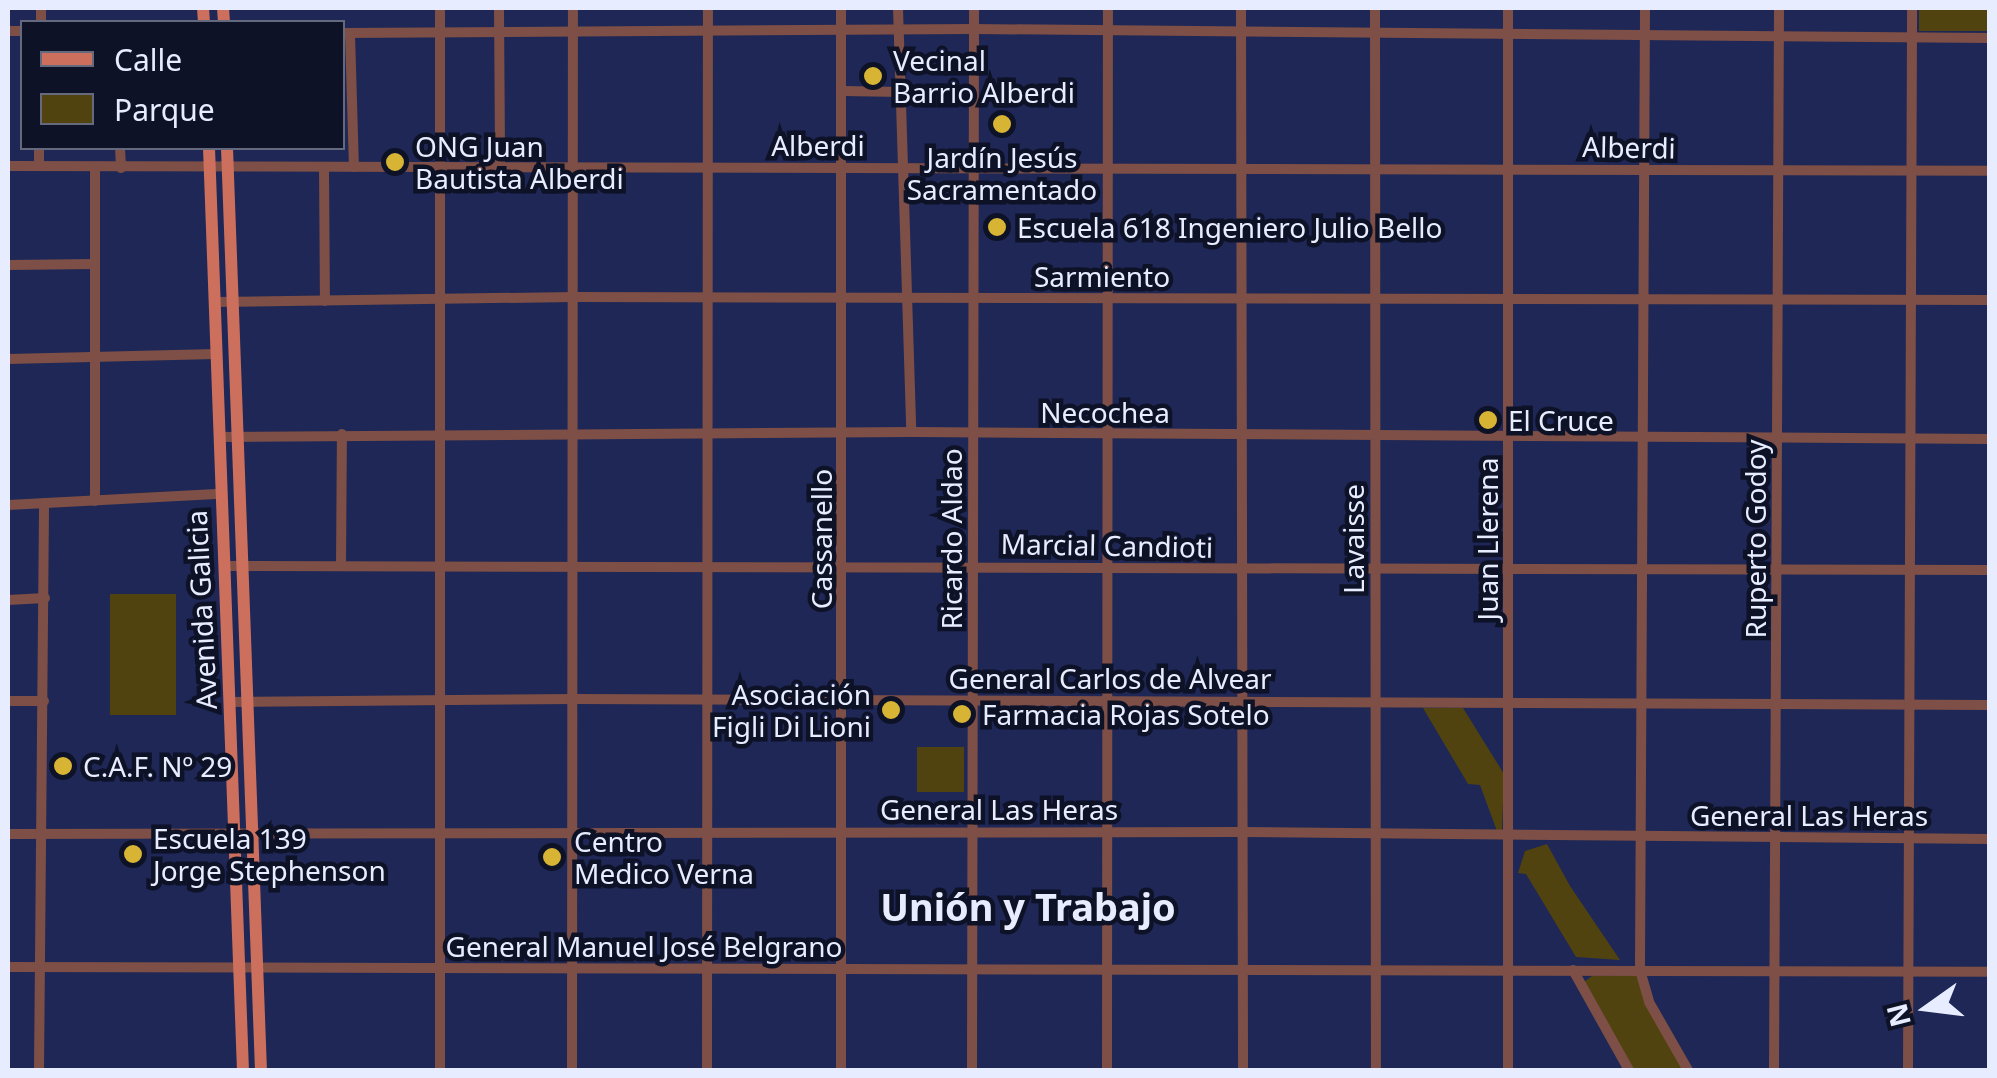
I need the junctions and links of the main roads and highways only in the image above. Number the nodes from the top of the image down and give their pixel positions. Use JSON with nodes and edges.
{"nodes":[{"id":1,"x":208,"y":150,"type":"edge"},
{"id":2,"x":227,"y":150,"type":"edge"},
{"id":3,"x":243,"y":1070,"type":"edge"},
{"id":4,"x":262,"y":1070,"type":"edge"}],
"edges":[{"from":1,"to":3,"type":"main road","name":"Avenida Galicia"},
{"from":2,"to":4,"type":"main road","name":"Avenida Galicia"}]}
